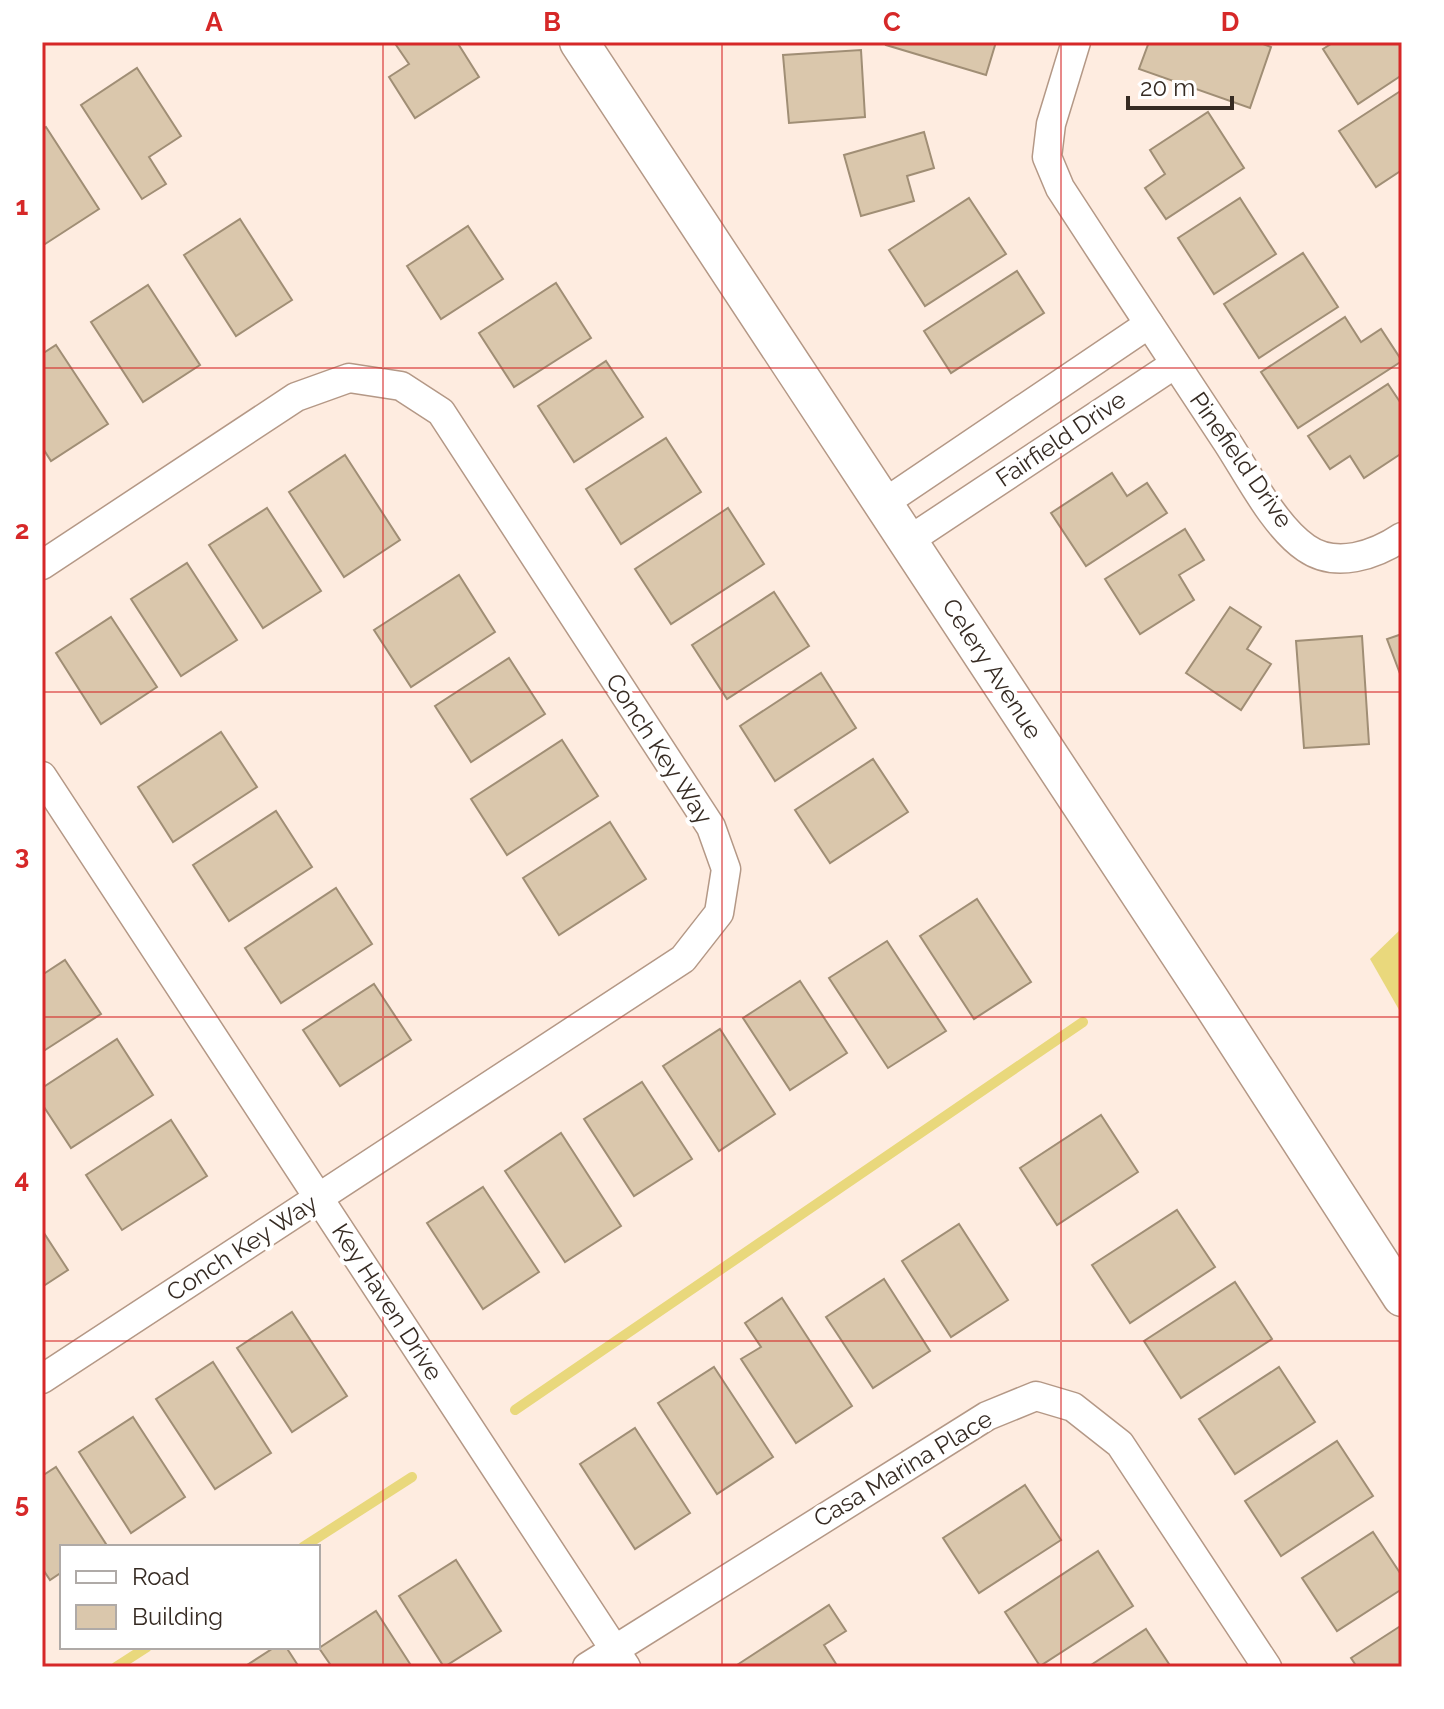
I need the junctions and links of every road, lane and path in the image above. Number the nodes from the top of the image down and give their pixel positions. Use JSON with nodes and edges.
{"nodes":[{"id":1,"x":579,"y":42,"type":"edge"},
{"id":2,"x":1076,"y":42,"type":"edge"},
{"id":3,"x":1149,"y":324,"type":"junction"},
{"id":4,"x":1175,"y":364,"type":"junction"},
{"id":5,"x":884,"y":503,"type":"junction"},
{"id":6,"x":1402,"y":537,"type":"edge"},
{"id":7,"x":908,"y":541,"type":"junction"},
{"id":8,"x":42,"y":565,"type":"edge"},
{"id":9,"x":42,"y":776,"type":"edge"},
{"id":10,"x":318,"y":1197,"type":"junction"},
{"id":11,"x":1402,"y":1297,"type":"edge"},
{"id":12,"x":42,"y":1379,"type":"edge"},
{"id":13,"x":620,"y":1658,"type":"edge"},
{"id":14,"x":587,"y":1667,"type":"edge"},
{"id":15,"x":1267,"y":1667,"type":"edge"}],
"edges":[{"from":1,"to":5,"type":"main road","name":"Celery Avenue"},
{"from":2,"to":3,"type":"street"},
{"from":3,"to":4,"type":"street"},
{"from":3,"to":5,"type":"street","name":"Fairfield Drive"},
{"from":4,"to":6,"type":"street","name":"Pinefield Drive"},
{"from":4,"to":7,"type":"street","name":"Fairfield Drive"},
{"from":5,"to":7,"type":"main road","name":"Celery Avenue"},
{"from":7,"to":11,"type":"main road","name":"Celery Avenue"},
{"from":8,"to":10,"type":"street","name":"Conch Key Way"},
{"from":9,"to":10,"type":"street","name":"Key Haven Drive"},
{"from":10,"to":12,"type":"street","name":"Conch Key Way"},
{"from":10,"to":13,"type":"street","name":"Key Haven Drive"},
{"from":13,"to":14,"type":"street","name":"Casa Marina Place"},
{"from":13,"to":15,"type":"street","name":"Casa Marina Place"}]}
